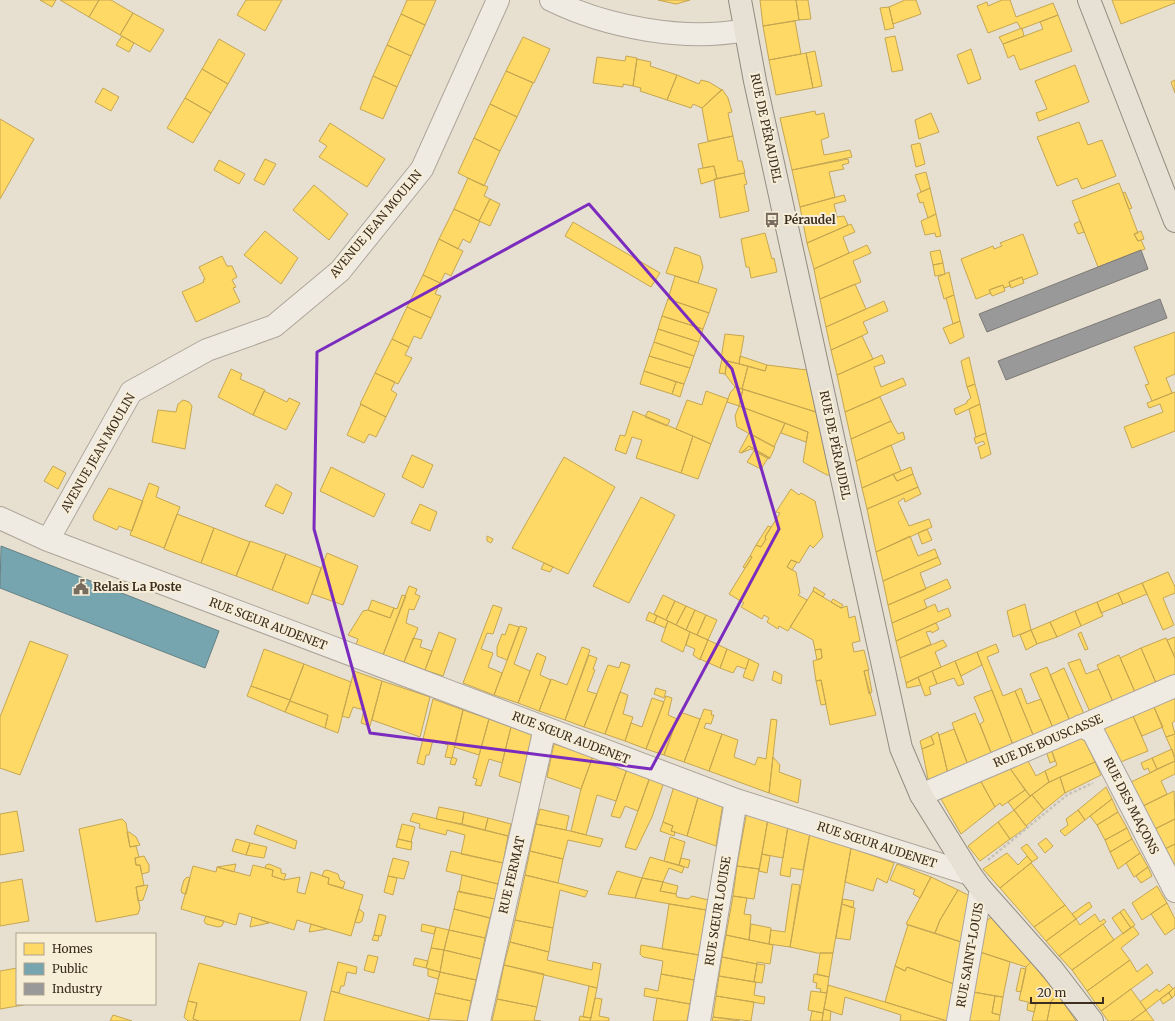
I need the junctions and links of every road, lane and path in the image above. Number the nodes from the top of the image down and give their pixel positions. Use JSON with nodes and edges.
{"nodes":[{"id":1,"x":498,"y":0,"type":"edge"},
{"id":2,"x":551,"y":0,"type":"edge"},
{"id":3,"x":740,"y":0,"type":"edge"},
{"id":4,"x":1089,"y":0,"type":"edge"},
{"id":5,"x":1101,"y":0,"type":"edge"},
{"id":6,"x":745,"y":30,"type":"junction"},
{"id":7,"x":1136,"y":121,"type":"junction"},
{"id":8,"x":1175,"y":221,"type":"edge"},
{"id":9,"x":0,"y":518,"type":"edge"},
{"id":10,"x":48,"y":540,"type":"junction"},
{"id":11,"x":1175,"y":686,"type":"edge"},
{"id":12,"x":1081,"y":726,"type":"junction"},
{"id":13,"x":545,"y":728,"type":"junction"},
{"id":14,"x":1113,"y":772,"type":"junction"},
{"id":15,"x":921,"y":796,"type":"junction"},
{"id":16,"x":736,"y":800,"type":"junction"},
{"id":17,"x":976,"y":882,"type":"junction"},
{"id":18,"x":1175,"y":891,"type":"edge"},
{"id":19,"x":479,"y":1021,"type":"edge"},
{"id":20,"x":700,"y":1021,"type":"edge"},
{"id":21,"x":958,"y":1021,"type":"edge"},
{"id":22,"x":1092,"y":1021,"type":"edge"}],
"edges":[{"from":1,"to":10,"type":"street","name":"AVENUE JEAN MOULIN"},
{"from":2,"to":6,"type":"street"},
{"from":3,"to":6,"type":"main road","name":"RUE DE PÉRAUDEL"},
{"from":4,"to":7,"type":"main road"},
{"from":5,"to":7,"type":"street"},
{"from":6,"to":15,"type":"main road","name":"RUE DE PÉRAUDEL"},
{"from":7,"to":8,"type":"main road"},
{"from":9,"to":10,"type":"street","name":"RUE SŒUR AUDENET"},
{"from":10,"to":13,"type":"street","name":"RUE SŒUR AUDENET"},
{"from":11,"to":12,"type":"street","name":"RUE DE BOUSCASSE"},
{"from":12,"to":14,"type":"street","name":"RUE DES MAÇONS"},
{"from":12,"to":15,"type":"street","name":"RUE DE BOUSCASSE"},
{"from":13,"to":16,"type":"street","name":"RUE SŒUR AUDENET"},
{"from":13,"to":19,"type":"street","name":"RUE FERMAT"},
{"from":14,"to":17,"type":"path"},
{"from":14,"to":18,"type":"street","name":"RUE DES MAÇONS"},
{"from":15,"to":17,"type":"main road","name":"RUE DE PÉRAUDEL"},
{"from":16,"to":17,"type":"street","name":"RUE SŒUR AUDENET"},
{"from":16,"to":20,"type":"street","name":"RUE SŒUR LOUISE"},
{"from":17,"to":21,"type":"street","name":"RUE SAINT-LOUIS"},
{"from":17,"to":22,"type":"main road"}]}
